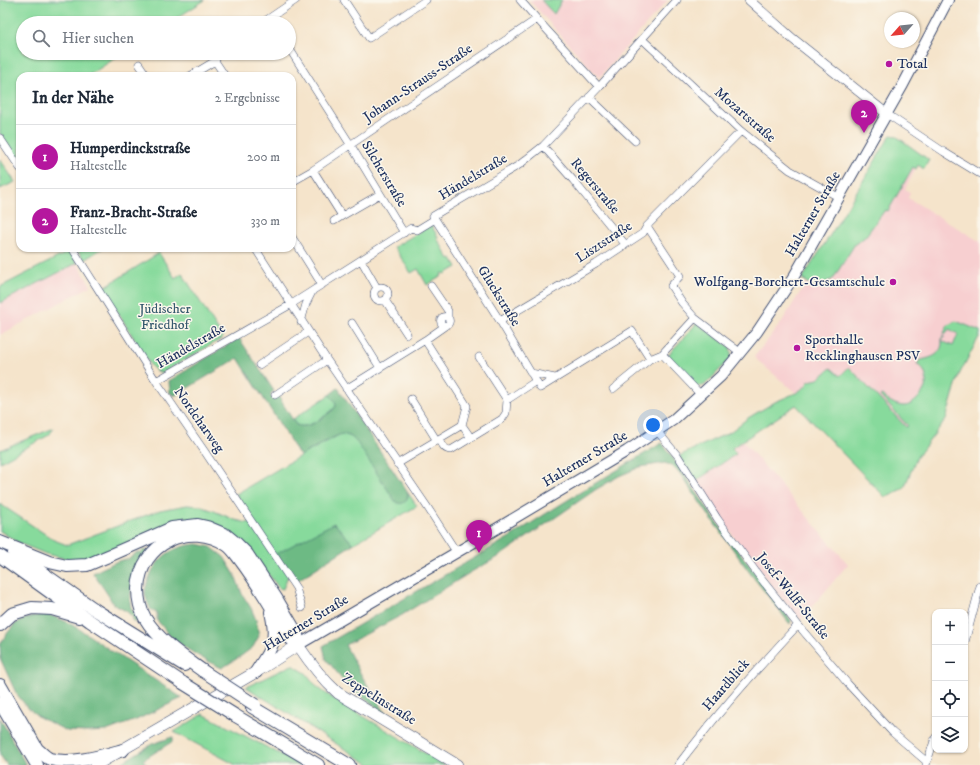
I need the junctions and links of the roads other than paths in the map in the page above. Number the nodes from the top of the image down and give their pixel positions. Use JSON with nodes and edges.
{"nodes":[{"id":1,"x":296,"y":0,"type":"edge"},
{"id":2,"x":344,"y":0,"type":"edge"},
{"id":3,"x":426,"y":0,"type":"edge"},
{"id":4,"x":520,"y":0,"type":"edge"},
{"id":5,"x":677,"y":0,"type":"edge"},
{"id":6,"x":749,"y":0,"type":"edge"},
{"id":7,"x":948,"y":0,"type":"edge"},
{"id":8,"x":276,"y":16,"type":"edge"},
{"id":9,"x":537,"y":19,"type":"junction"},
{"id":10,"x":642,"y":39,"type":"junction"},
{"id":11,"x":296,"y":59,"type":"edge"},
{"id":12,"x":216,"y":61,"type":"joint"},
{"id":13,"x":139,"y":64,"type":"dead end"},
{"id":14,"x":144,"y":72,"type":"edge"},
{"id":15,"x":197,"y":72,"type":"edge"},
{"id":16,"x":223,"y":72,"type":"edge"},
{"id":17,"x":599,"y":87,"type":"junction"},
{"id":18,"x":589,"y":97,"type":"junction"},
{"id":19,"x":887,"y":114,"type":"junction"},
{"id":20,"x":741,"y":131,"type":"junction"},
{"id":21,"x":0,"y":138,"type":"edge"},
{"id":22,"x":635,"y":141,"type":"dead end"},
{"id":23,"x":350,"y":144,"type":"junction"},
{"id":24,"x":543,"y":146,"type":"junction"},
{"id":25,"x":16,"y":162,"type":"edge"},
{"id":26,"x":313,"y":170,"type":"junction"},
{"id":27,"x":980,"y":174,"type":"edge"},
{"id":28,"x":296,"y":180,"type":"edge"},
{"id":29,"x":380,"y":194,"type":"junction"},
{"id":30,"x":840,"y":198,"type":"junction"},
{"id":31,"x":342,"y":216,"type":"junction"},
{"id":32,"x":435,"y":219,"type":"junction"},
{"id":33,"x":334,"y":221,"type":"dead end"},
{"id":34,"x":647,"y":226,"type":"junction"},
{"id":35,"x":404,"y":233,"type":"junction"},
{"id":36,"x":296,"y":243,"type":"edge"},
{"id":37,"x":625,"y":244,"type":"junction"},
{"id":38,"x":75,"y":252,"type":"edge"},
{"id":39,"x":258,"y":252,"type":"edge"},
{"id":40,"x":361,"y":260,"type":"junction"},
{"id":41,"x":322,"y":285,"type":"junction"},
{"id":42,"x":431,"y":286,"type":"dead end"},
{"id":43,"x":312,"y":291,"type":"junction"},
{"id":44,"x":290,"y":304,"type":"junction"},
{"id":45,"x":696,"y":318,"type":"junction"},
{"id":46,"x":500,"y":321,"type":"junction"},
{"id":47,"x":301,"y":322,"type":"junction"},
{"id":48,"x":352,"y":323,"type":"dead end"},
{"id":49,"x":308,"y":332,"type":"junction"},
{"id":50,"x":406,"y":334,"type":"dead end"},
{"id":51,"x":425,"y":340,"type":"junction"},
{"id":52,"x":741,"y":353,"type":"junction"},
{"id":53,"x":662,"y":354,"type":"junction"},
{"id":54,"x":479,"y":357,"type":"dead end"},
{"id":55,"x":650,"y":359,"type":"junction"},
{"id":56,"x":327,"y":360,"type":"junction"},
{"id":57,"x":259,"y":365,"type":"dead end"},
{"id":58,"x":380,"y":368,"type":"junction"},
{"id":59,"x":531,"y":373,"type":"junction"},
{"id":60,"x":555,"y":378,"type":"junction"},
{"id":61,"x":156,"y":381,"type":"junction"},
{"id":62,"x":538,"y":384,"type":"junction"},
{"id":63,"x":346,"y":389,"type":"junction"},
{"id":64,"x":613,"y":389,"type":"dead end"},
{"id":65,"x":275,"y":395,"type":"dead end"},
{"id":66,"x":701,"y":395,"type":"junction"},
{"id":67,"x":411,"y":399,"type":"dead end"},
{"id":68,"x":507,"y":400,"type":"junction"},
{"id":69,"x":462,"y":425,"type":"junction"},
{"id":70,"x":657,"y":431,"type":"junction"},
{"id":71,"x":471,"y":438,"type":"junction"},
{"id":72,"x":438,"y":440,"type":"junction"},
{"id":73,"x":397,"y":464,"type":"junction"},
{"id":74,"x":0,"y":542,"type":"edge"},
{"id":75,"x":457,"y":553,"type":"junction"},
{"id":76,"x":0,"y":556,"type":"edge"},
{"id":77,"x":980,"y":586,"type":"edge"},
{"id":78,"x":270,"y":605,"type":"junction"},
{"id":79,"x":302,"y":608,"type":"dead end"},
{"id":80,"x":90,"y":621,"type":"junction"},
{"id":81,"x":0,"y":625,"type":"edge"},
{"id":82,"x":798,"y":626,"type":"junction"},
{"id":83,"x":968,"y":631,"type":"edge"},
{"id":84,"x":298,"y":645,"type":"junction"},
{"id":85,"x":256,"y":672,"type":"junction"},
{"id":86,"x":201,"y":673,"type":"junction"},
{"id":87,"x":0,"y":685,"type":"edge"},
{"id":88,"x":0,"y":703,"type":"edge"},
{"id":89,"x":16,"y":732,"type":"junction"},
{"id":90,"x":932,"y":746,"type":"edge"},
{"id":91,"x":36,"y":748,"type":"junction"},
{"id":92,"x":123,"y":750,"type":"junction"},
{"id":93,"x":926,"y":763,"type":"edge"},
{"id":94,"x":31,"y":765,"type":"edge"},
{"id":95,"x":37,"y":765,"type":"edge"},
{"id":96,"x":47,"y":765,"type":"edge"},
{"id":97,"x":96,"y":765,"type":"edge"},
{"id":98,"x":318,"y":765,"type":"edge"},
{"id":99,"x":349,"y":765,"type":"edge"},
{"id":100,"x":457,"y":765,"type":"edge"},
{"id":101,"x":678,"y":765,"type":"edge"}],
"edges":[{"from":1,"to":8,"type":"street"},
{"from":2,"to":3,"type":"street"},
{"from":4,"to":9,"type":"street"},
{"from":5,"to":10,"type":"street","name":"Händelstraße"},
{"from":6,"to":19,"type":"street"},
{"from":7,"to":19,"type":"main road","name":"Halterner Straße"},
{"from":9,"to":17,"type":"street"},
{"from":9,"to":23,"type":"street","name":"Johann-Strauss-Straße"},
{"from":10,"to":17,"type":"street","name":"Händelstraße"},
{"from":10,"to":20,"type":"street","name":"Mozartstraße"},
{"from":11,"to":23,"type":"street","name":"Silcherstraße"},
{"from":12,"to":15,"type":"street"},
{"from":12,"to":16,"type":"street"},
{"from":13,"to":14,"type":"street"},
{"from":17,"to":18,"type":"street","name":"Händelstraße"},
{"from":18,"to":22,"type":"street"},
{"from":18,"to":24,"type":"street","name":"Händelstraße"},
{"from":19,"to":27,"type":"street"},
{"from":19,"to":30,"type":"main road","name":"Halterner Straße"},
{"from":20,"to":30,"type":"street","name":"Mozartstraße"},
{"from":20,"to":34,"type":"street","name":"Lisztstraße"},
{"from":21,"to":25,"type":"street"},
{"from":23,"to":26,"type":"street","name":"Johann-Strauss-Straße"},
{"from":23,"to":29,"type":"street","name":"Silcherstraße"},
{"from":24,"to":32,"type":"street","name":"Händelstraße"},
{"from":24,"to":37,"type":"street","name":"Regerstraße"},
{"from":26,"to":28,"type":"street","name":"Johann-Strauss-Straße"},
{"from":26,"to":31,"type":"street"},
{"from":29,"to":31,"type":"street"},
{"from":29,"to":35,"type":"street","name":"Silcherstraße"},
{"from":30,"to":52,"type":"main road","name":"Halterner Straße"},
{"from":31,"to":33,"type":"street"},
{"from":32,"to":35,"type":"street","name":"Händelstraße"},
{"from":32,"to":46,"type":"street","name":"Gluckstraße"},
{"from":34,"to":37,"type":"street","name":"Lisztstraße"},
{"from":34,"to":45,"type":"street"},
{"from":35,"to":40,"type":"street","name":"Händelstraße"},
{"from":36,"to":41,"type":"street"},
{"from":37,"to":46,"type":"street","name":"Lisztstraße"},
{"from":38,"to":61,"type":"street","name":"Nordcharweg"},
{"from":39,"to":44,"type":"street"},
{"from":40,"to":41,"type":"street","name":"Händelstraße"},
{"from":40,"to":50,"type":"street"},
{"from":41,"to":43,"type":"street","name":"Händelstraße"},
{"from":42,"to":51,"type":"street"},
{"from":43,"to":44,"type":"street","name":"Händelstraße"},
{"from":43,"to":47,"type":"street"},
{"from":44,"to":47,"type":"street"},
{"from":44,"to":61,"type":"street","name":"Händelstraße"},
{"from":45,"to":52,"type":"street"},
{"from":45,"to":53,"type":"street"},
{"from":46,"to":59,"type":"street","name":"Gluckstraße"},
{"from":47,"to":49,"type":"street"},
{"from":48,"to":58,"type":"street"},
{"from":49,"to":56,"type":"street"},
{"from":49,"to":57,"type":"street"},
{"from":51,"to":58,"type":"street"},
{"from":51,"to":69,"type":"street"},
{"from":52,"to":66,"type":"main road","name":"Halterner Straße"},
{"from":53,"to":55,"type":"street"},
{"from":53,"to":66,"type":"street"},
{"from":54,"to":68,"type":"street"},
{"from":55,"to":60,"type":"street"},
{"from":55,"to":64,"type":"street"},
{"from":56,"to":63,"type":"street"},
{"from":56,"to":65,"type":"street"},
{"from":58,"to":63,"type":"street"},
{"from":59,"to":60,"type":"street"},
{"from":59,"to":62,"type":"street","name":"Gluckstraße"},
{"from":60,"to":62,"type":"street"},
{"from":61,"to":79,"type":"street","name":"Nordcharweg"},
{"from":62,"to":68,"type":"street"},
{"from":63,"to":73,"type":"street"},
{"from":66,"to":70,"type":"main road","name":"Halterner Straße"},
{"from":67,"to":72,"type":"street"},
{"from":68,"to":71,"type":"street"},
{"from":69,"to":71,"type":"street"},
{"from":69,"to":72,"type":"street"},
{"from":70,"to":75,"type":"main road","name":"Halterner Straße"},
{"from":70,"to":82,"type":"street","name":"Josef-Wulff-Straße"},
{"from":71,"to":72,"type":"street"},
{"from":72,"to":73,"type":"street"},
{"from":73,"to":75,"type":"street"},
{"from":74,"to":84,"type":"highway"},
{"from":74,"to":86,"type":"highway"},
{"from":75,"to":84,"type":"main road","name":"Halterner Straße"},
{"from":76,"to":80,"type":"highway"},
{"from":77,"to":83,"type":"street"},
{"from":78,"to":84,"type":"highway"},
{"from":78,"to":85,"type":"highway"},
{"from":78,"to":86,"type":"highway"},
{"from":80,"to":81,"type":"highway"},
{"from":80,"to":98,"type":"highway","bridge":true},
{"from":82,"to":93,"type":"street","name":"Josef-Wulff-Straße"},
{"from":82,"to":101,"type":"street","name":"Haardblick"},
{"from":84,"to":85,"type":"main road","name":"Halterner Straße"},
{"from":84,"to":100,"type":"main road","name":"Zeppelinstraße"},
{"from":85,"to":92,"type":"main road","name":"Halterner Straße"},
{"from":86,"to":99,"type":"highway"},
{"from":87,"to":91,"type":"highway"},
{"from":88,"to":89,"type":"highway"},
{"from":89,"to":94,"type":"highway"},
{"from":89,"to":95,"type":"highway"},
{"from":90,"to":93,"type":"street"},
{"from":91,"to":92,"type":"highway"},
{"from":91,"to":96,"type":"highway"},
{"from":92,"to":97,"type":"main road","name":"Halterner Straße"}]}
